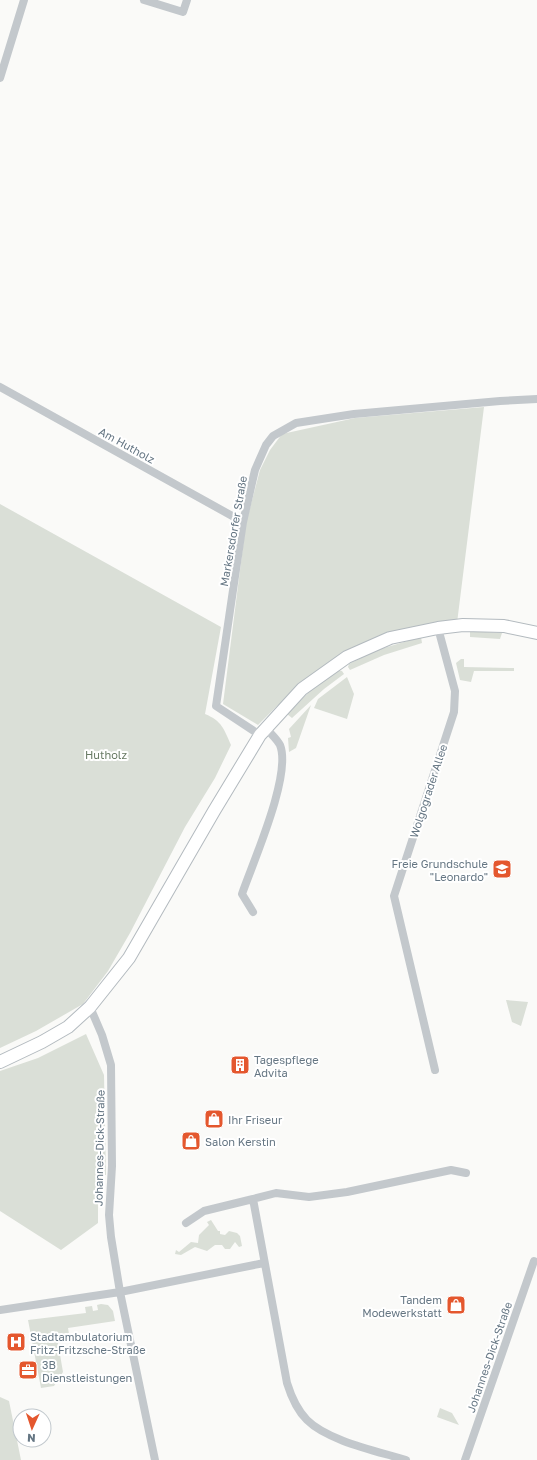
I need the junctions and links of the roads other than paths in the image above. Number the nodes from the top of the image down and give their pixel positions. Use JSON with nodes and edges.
{"nodes":[{"id":1,"x":24,"y":0,"type":"edge"},
{"id":2,"x":144,"y":0,"type":"edge"},
{"id":3,"x":187,"y":0,"type":"edge"},
{"id":4,"x":0,"y":78,"type":"edge"},
{"id":5,"x":0,"y":387,"type":"edge"},
{"id":6,"x":537,"y":399,"type":"edge"},
{"id":7,"x":243,"y":522,"type":"junction"},
{"id":8,"x":438,"y":628,"type":"junction"},
{"id":9,"x":537,"y":633,"type":"edge"},
{"id":10,"x":263,"y":732,"type":"junction"},
{"id":11,"x":253,"y":912,"type":"dead end"},
{"id":12,"x":90,"y":1007,"type":"junction"},
{"id":13,"x":0,"y":1062,"type":"edge"},
{"id":14,"x":435,"y":1070,"type":"dead end"},
{"id":15,"x":466,"y":1173,"type":"dead end"},
{"id":16,"x":252,"y":1199,"type":"junction"},
{"id":17,"x":186,"y":1223,"type":"dead end"},
{"id":18,"x":534,"y":1261,"type":"dead end"},
{"id":19,"x":264,"y":1263,"type":"junction"},
{"id":20,"x":120,"y":1292,"type":"junction"},
{"id":21,"x":0,"y":1310,"type":"edge"},
{"id":22,"x":155,"y":1460,"type":"edge"},
{"id":23,"x":406,"y":1460,"type":"edge"},
{"id":24,"x":465,"y":1460,"type":"edge"}],
"edges":[{"from":1,"to":4,"type":"street"},
{"from":2,"to":3,"type":"street"},
{"from":5,"to":7,"type":"street","name":"Am Hutholz"},
{"from":6,"to":7,"type":"street","name":"Markersdorfer Straße"},
{"from":7,"to":10,"type":"street","name":"Markersdorfer Straße"},
{"from":8,"to":9,"type":"main road"},
{"from":8,"to":10,"type":"main road"},
{"from":8,"to":14,"type":"street","name":"Wolgograder Allee"},
{"from":10,"to":11,"type":"street"},
{"from":10,"to":12,"type":"main road"},
{"from":12,"to":13,"type":"main road"},
{"from":12,"to":20,"type":"street","name":"Johannes-Dick-Straße"},
{"from":15,"to":16,"type":"street"},
{"from":16,"to":17,"type":"street"},
{"from":16,"to":19,"type":"street"},
{"from":18,"to":24,"type":"street","name":"Johannes-Dick-Straße"},
{"from":19,"to":20,"type":"street"},
{"from":19,"to":23,"type":"street"},
{"from":20,"to":21,"type":"street"},
{"from":20,"to":22,"type":"street","name":"Johannes-Dick-Straße"}]}
